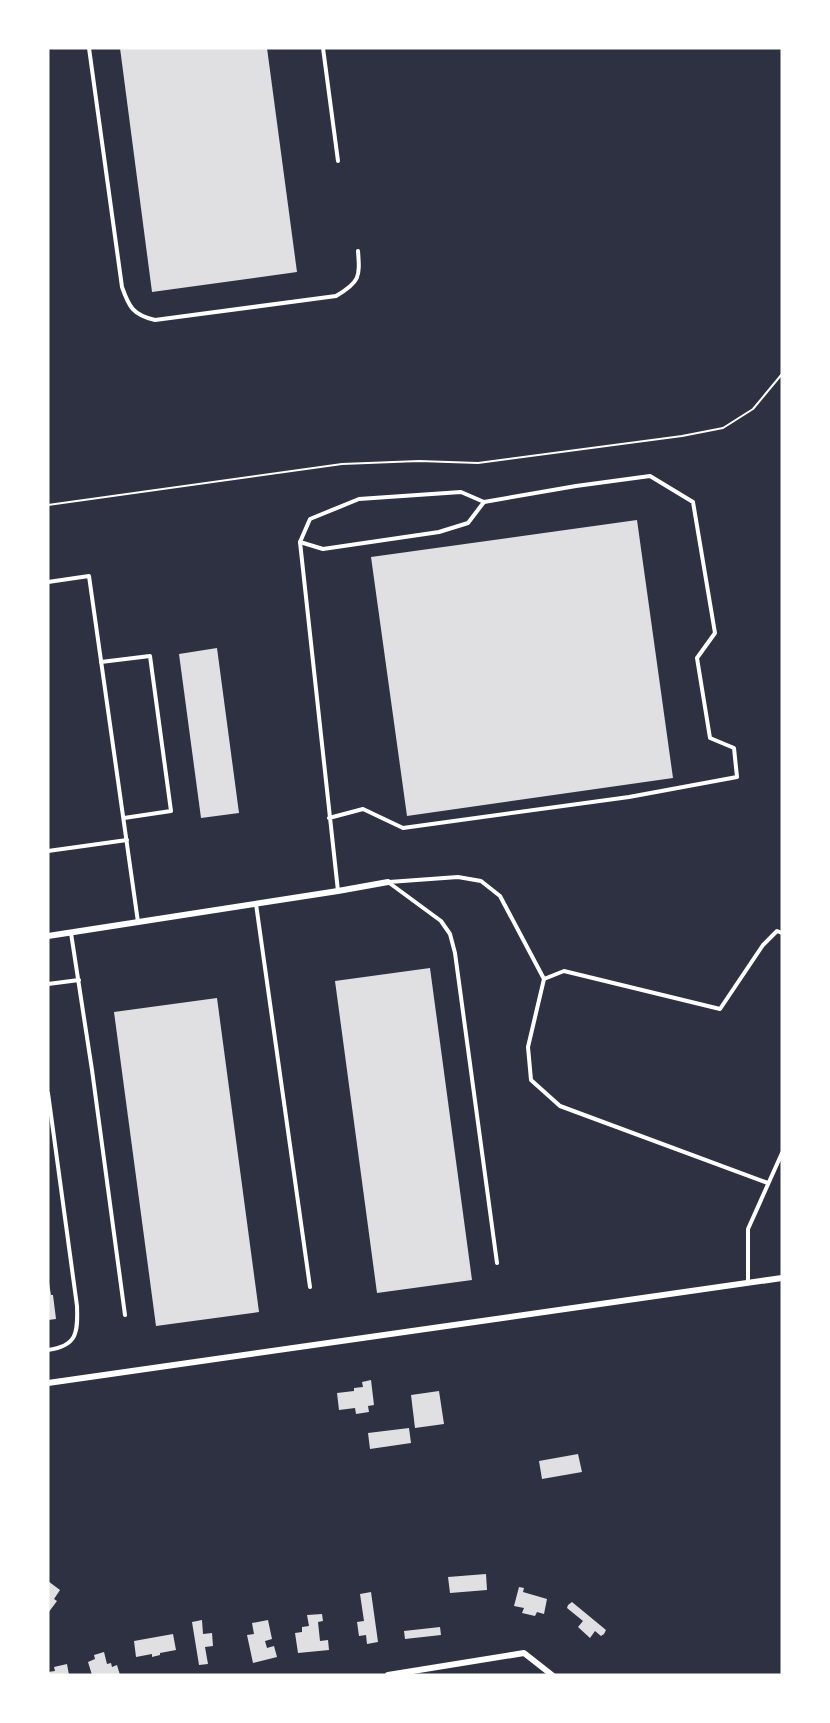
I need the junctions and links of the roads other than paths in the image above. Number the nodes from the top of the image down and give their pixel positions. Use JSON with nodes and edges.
{"nodes":[{"id":1,"x":89,"y":48,"type":"edge"},
{"id":2,"x":322,"y":48,"type":"edge"},
{"id":3,"x":338,"y":161,"type":"dead end"},
{"id":4,"x":358,"y":251,"type":"dead end"},
{"id":5,"x":484,"y":502,"type":"junction"},
{"id":6,"x":300,"y":542,"type":"junction"},
{"id":7,"x":48,"y":582,"type":"edge"},
{"id":8,"x":102,"y":662,"type":"junction"},
{"id":9,"x":124,"y":818,"type":"junction"},
{"id":10,"x":329,"y":818,"type":"junction"},
{"id":11,"x":128,"y":840,"type":"junction"},
{"id":12,"x":48,"y":850,"type":"edge"},
{"id":13,"x":388,"y":882,"type":"junction"},
{"id":14,"x":338,"y":891,"type":"junction"},
{"id":15,"x":256,"y":904,"type":"junction"},
{"id":16,"x":138,"y":922,"type":"junction"},
{"id":17,"x":71,"y":932,"type":"junction"},
{"id":18,"x":782,"y":933,"type":"edge"},
{"id":19,"x":48,"y":936,"type":"edge"},
{"id":20,"x":544,"y":979,"type":"junction"},
{"id":21,"x":79,"y":980,"type":"junction"},
{"id":22,"x":48,"y":984,"type":"edge"},
{"id":23,"x":48,"y":1093,"type":"edge"},
{"id":24,"x":782,"y":1153,"type":"edge"},
{"id":25,"x":768,"y":1183,"type":"junction"},
{"id":26,"x":497,"y":1263,"type":"dead end"},
{"id":27,"x":782,"y":1278,"type":"edge"},
{"id":28,"x":748,"y":1283,"type":"junction"},
{"id":29,"x":310,"y":1287,"type":"dead end"},
{"id":30,"x":125,"y":1315,"type":"dead end"},
{"id":31,"x":48,"y":1350,"type":"edge"},
{"id":32,"x":48,"y":1383,"type":"edge"},
{"id":33,"x":388,"y":1675,"type":"edge"},
{"id":34,"x":552,"y":1675,"type":"edge"}],
"edges":[{"from":1,"to":4,"type":"lane"},
{"from":2,"to":3,"type":"lane"},
{"from":5,"to":6,"type":"lane"},
{"from":5,"to":6,"type":"lane"},
{"from":5,"to":10,"type":"lane"},
{"from":6,"to":10,"type":"lane"},
{"from":7,"to":8,"type":"lane"},
{"from":8,"to":9,"type":"lane"},
{"from":8,"to":9,"type":"lane"},
{"from":9,"to":11,"type":"lane"},
{"from":10,"to":14,"type":"lane"},
{"from":11,"to":12,"type":"lane"},
{"from":11,"to":16,"type":"lane"},
{"from":13,"to":14,"type":"street"},
{"from":13,"to":20,"type":"lane"},
{"from":13,"to":26,"type":"lane"},
{"from":14,"to":15,"type":"street"},
{"from":15,"to":16,"type":"street"},
{"from":15,"to":29,"type":"lane"},
{"from":16,"to":17,"type":"street"},
{"from":17,"to":19,"type":"street"},
{"from":17,"to":21,"type":"lane"},
{"from":18,"to":20,"type":"lane"},
{"from":20,"to":25,"type":"lane"},
{"from":21,"to":22,"type":"lane"},
{"from":21,"to":30,"type":"lane"},
{"from":23,"to":31,"type":"lane"},
{"from":24,"to":25,"type":"lane"},
{"from":25,"to":28,"type":"lane"},
{"from":27,"to":28,"type":"street"},
{"from":28,"to":32,"type":"street"},
{"from":33,"to":34,"type":"street"}]}
